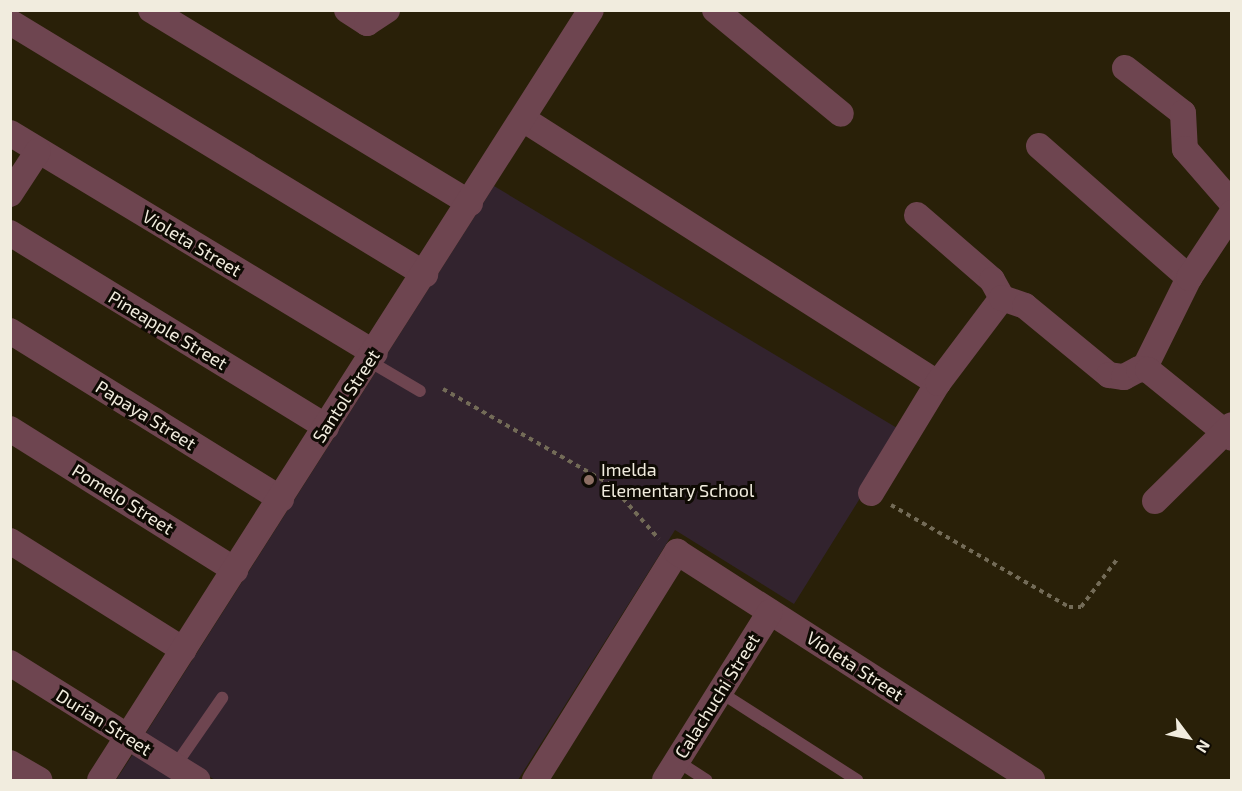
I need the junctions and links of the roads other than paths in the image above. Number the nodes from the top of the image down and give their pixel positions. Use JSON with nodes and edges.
{"nodes":[{"id":1,"x":151,"y":10,"type":"edge"},
{"id":2,"x":347,"y":10,"type":"edge"},
{"id":3,"x":387,"y":10,"type":"edge"},
{"id":4,"x":591,"y":10,"type":"edge"},
{"id":5,"x":715,"y":10,"type":"edge"},
{"id":6,"x":10,"y":22,"type":"edge"},
{"id":7,"x":1125,"y":68,"type":"dead end"},
{"id":8,"x":841,"y":114,"type":"dead end"},
{"id":9,"x":523,"y":120,"type":"junction"},
{"id":10,"x":10,"y":133,"type":"edge"},
{"id":11,"x":1039,"y":146,"type":"dead end"},
{"id":12,"x":38,"y":150,"type":"junction"},
{"id":13,"x":10,"y":194,"type":"edge"},
{"id":14,"x":470,"y":203,"type":"junction"},
{"id":15,"x":1232,"y":203,"type":"edge"},
{"id":16,"x":1232,"y":213,"type":"edge"},
{"id":17,"x":917,"y":215,"type":"dead end"},
{"id":18,"x":10,"y":233,"type":"edge"},
{"id":19,"x":425,"y":274,"type":"junction"},
{"id":20,"x":1189,"y":278,"type":"junction"},
{"id":21,"x":1002,"y":298,"type":"junction"},
{"id":22,"x":10,"y":331,"type":"edge"},
{"id":23,"x":372,"y":357,"type":"junction"},
{"id":24,"x":1144,"y":369,"type":"junction"},
{"id":25,"x":938,"y":383,"type":"junction"},
{"id":26,"x":420,"y":391,"type":"dead end"},
{"id":27,"x":326,"y":427,"type":"junction"},
{"id":28,"x":10,"y":429,"type":"edge"},
{"id":29,"x":1229,"y":432,"type":"edge"},
{"id":30,"x":871,"y":493,"type":"road end"},
{"id":31,"x":281,"y":499,"type":"junction"},
{"id":32,"x":1155,"y":501,"type":"dead end"},
{"id":33,"x":10,"y":541,"type":"edge"},
{"id":34,"x":235,"y":570,"type":"junction"},
{"id":35,"x":770,"y":612,"type":"junction"},
{"id":36,"x":184,"y":650,"type":"junction"},
{"id":37,"x":10,"y":663,"type":"edge"},
{"id":38,"x":720,"y":692,"type":"junction"},
{"id":39,"x":222,"y":698,"type":"dead end"},
{"id":40,"x":129,"y":737,"type":"junction"},
{"id":41,"x":10,"y":763,"type":"edge"},
{"id":42,"x":175,"y":766,"type":"junction"},
{"id":43,"x":671,"y":771,"type":"edge"},
{"id":44,"x":39,"y":780,"type":"edge"},
{"id":45,"x":100,"y":780,"type":"edge"},
{"id":46,"x":198,"y":780,"type":"edge"},
{"id":47,"x":535,"y":780,"type":"edge"},
{"id":48,"x":706,"y":780,"type":"edge"},
{"id":49,"x":857,"y":780,"type":"edge"},
{"id":50,"x":1032,"y":780,"type":"edge"}],
"edges":[{"from":1,"to":14,"type":"street"},
{"from":2,"to":3,"type":"street"},
{"from":4,"to":9,"type":"street","name":"Santol Street"},
{"from":5,"to":8,"type":"street"},
{"from":6,"to":19,"type":"street"},
{"from":7,"to":15,"type":"street"},
{"from":9,"to":14,"type":"street","name":"Santol Street"},
{"from":9,"to":25,"type":"street"},
{"from":10,"to":12,"type":"street","name":"Violeta Street"},
{"from":11,"to":20,"type":"street"},
{"from":12,"to":13,"type":"street"},
{"from":12,"to":23,"type":"street","name":"Violeta Street"},
{"from":14,"to":19,"type":"street","name":"Santol Street"},
{"from":16,"to":20,"type":"street"},
{"from":17,"to":21,"type":"street"},
{"from":18,"to":27,"type":"street","name":"Pineapple Street"},
{"from":19,"to":23,"type":"street","name":"Santol Street"},
{"from":20,"to":24,"type":"street"},
{"from":21,"to":24,"type":"street"},
{"from":21,"to":25,"type":"street"},
{"from":22,"to":31,"type":"street","name":"Papaya Street"},
{"from":23,"to":26,"type":"lane"},
{"from":23,"to":27,"type":"street","name":"Santol Street"},
{"from":24,"to":29,"type":"street"},
{"from":25,"to":30,"type":"street"},
{"from":27,"to":31,"type":"street","name":"Santol Street"},
{"from":28,"to":34,"type":"street","name":"Pomelo Street"},
{"from":29,"to":32,"type":"street"},
{"from":31,"to":34,"type":"street","name":"Santol Street"},
{"from":33,"to":36,"type":"street"},
{"from":34,"to":36,"type":"street","name":"Santol Street"},
{"from":35,"to":38,"type":"street","name":"Calachuchi Street"},
{"from":35,"to":47,"type":"street","name":"Violeta Street"},
{"from":35,"to":50,"type":"street","name":"Violeta Street"},
{"from":36,"to":40,"type":"street","name":"Santol Street"},
{"from":37,"to":40,"type":"street","name":"Durian Street"},
{"from":38,"to":43,"type":"street","name":"Calachuchi Street"},
{"from":38,"to":49,"type":"lane"},
{"from":39,"to":42,"type":"lane"},
{"from":40,"to":42,"type":"street","name":"Durian Street"},
{"from":40,"to":45,"type":"street","name":"Santol Street"},
{"from":41,"to":44,"type":"street"},
{"from":42,"to":46,"type":"street","name":"Durian Street"},
{"from":43,"to":48,"type":"lane"}]}
